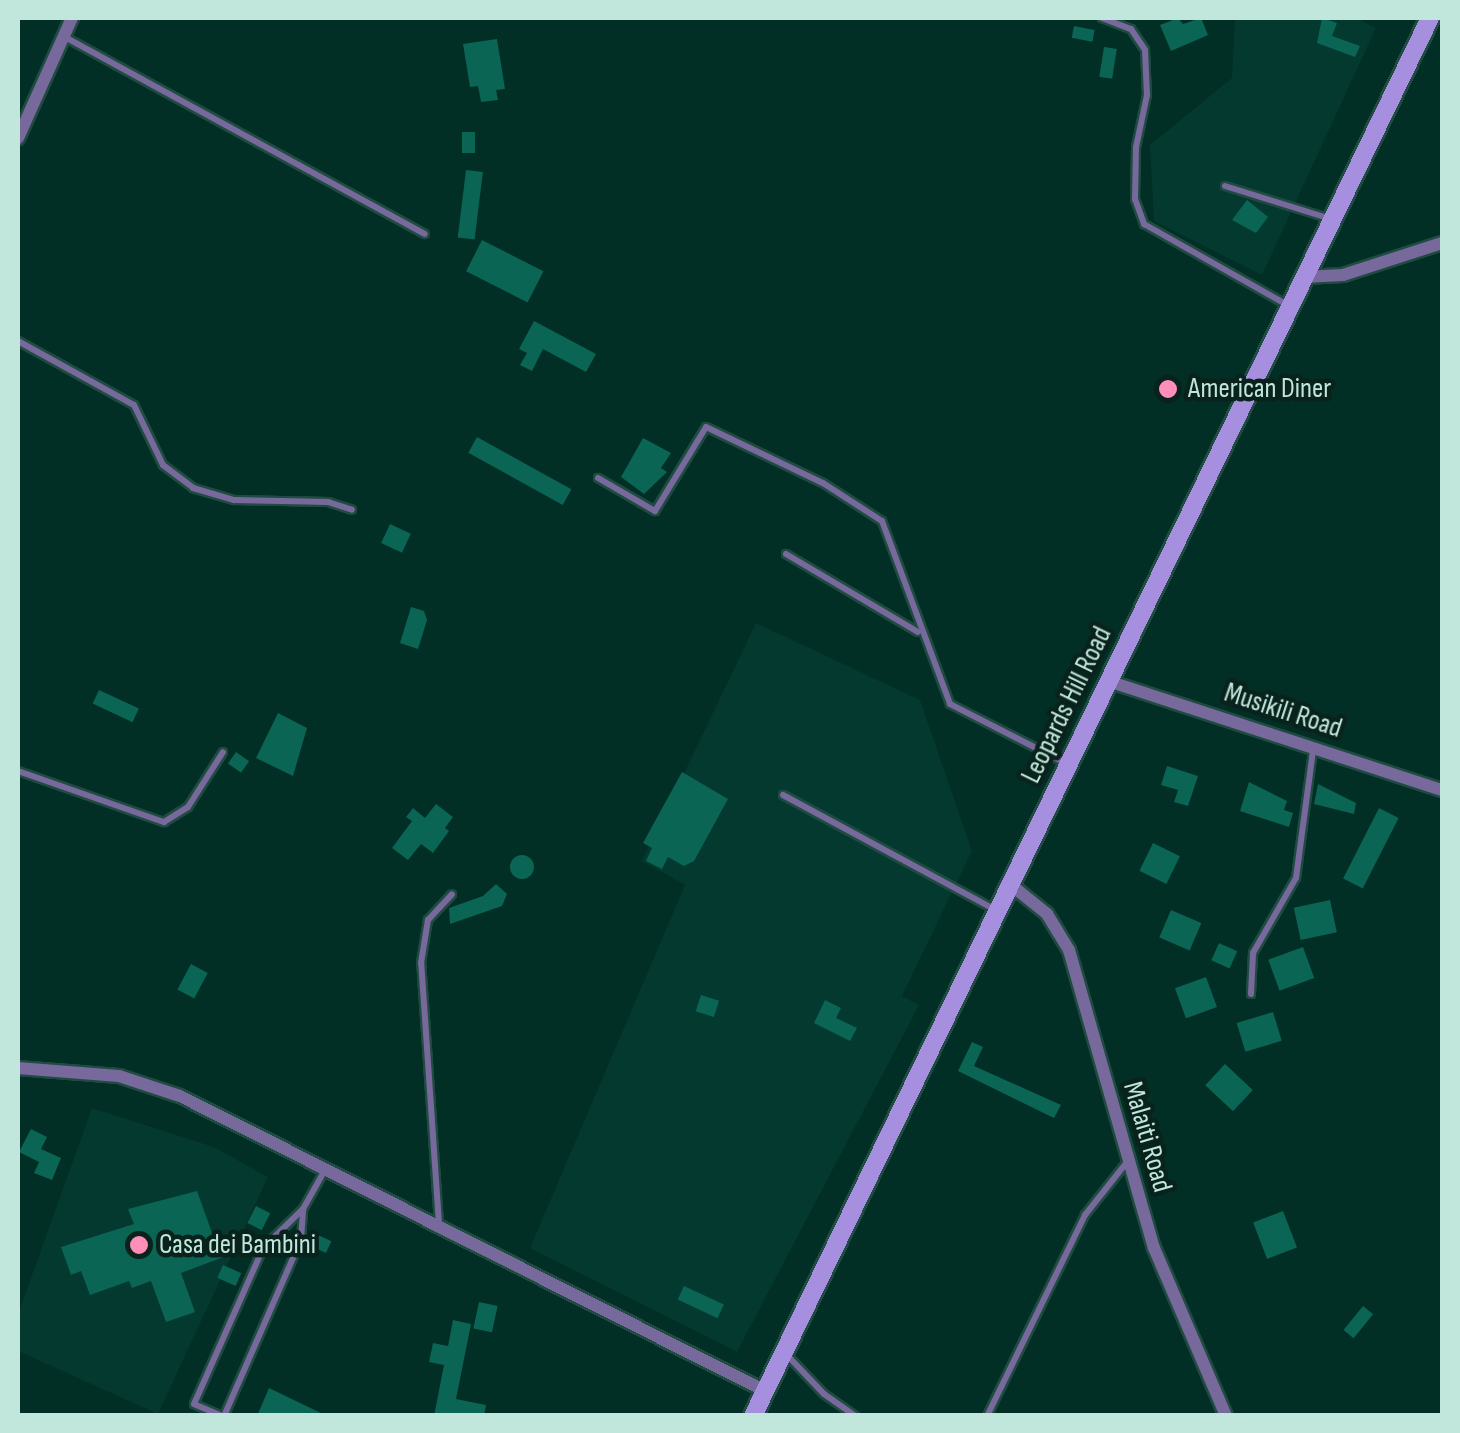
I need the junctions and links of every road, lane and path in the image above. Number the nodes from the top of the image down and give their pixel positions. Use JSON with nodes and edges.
{"nodes":[{"id":1,"x":72,"y":18,"type":"edge"},
{"id":2,"x":1102,"y":18,"type":"edge"},
{"id":3,"x":1430,"y":18,"type":"edge"},
{"id":4,"x":64,"y":37,"type":"junction"},
{"id":5,"x":18,"y":138,"type":"edge"},
{"id":6,"x":1225,"y":186,"type":"dead end"},
{"id":7,"x":1332,"y":219,"type":"junction"},
{"id":8,"x":425,"y":234,"type":"dead end"},
{"id":9,"x":1442,"y":243,"type":"edge"},
{"id":10,"x":1304,"y":277,"type":"junction"},
{"id":11,"x":1290,"y":307,"type":"junction"},
{"id":12,"x":18,"y":341,"type":"edge"},
{"id":13,"x":598,"y":478,"type":"dead end"},
{"id":14,"x":352,"y":510,"type":"dead end"},
{"id":15,"x":786,"y":554,"type":"dead end"},
{"id":16,"x":919,"y":632,"type":"junction"},
{"id":17,"x":1108,"y":680,"type":"junction"},
{"id":18,"x":1314,"y":748,"type":"junction"},
{"id":19,"x":223,"y":752,"type":"dead end"},
{"id":20,"x":1068,"y":764,"type":"junction"},
{"id":21,"x":18,"y":772,"type":"edge"},
{"id":22,"x":1442,"y":790,"type":"edge"},
{"id":23,"x":783,"y":795,"type":"dead end"},
{"id":24,"x":1010,"y":884,"type":"junction"},
{"id":25,"x":452,"y":894,"type":"dead end"},
{"id":26,"x":998,"y":910,"type":"junction"},
{"id":27,"x":1251,"y":994,"type":"dead end"},
{"id":28,"x":18,"y":1068,"type":"edge"},
{"id":29,"x":1128,"y":1161,"type":"junction"},
{"id":30,"x":326,"y":1168,"type":"junction"},
{"id":31,"x":303,"y":1209,"type":"junction"},
{"id":32,"x":439,"y":1224,"type":"junction"},
{"id":33,"x":784,"y":1351,"type":"junction"},
{"id":34,"x":765,"y":1391,"type":"junction"},
{"id":35,"x":1227,"y":1415,"type":"edge"},
{"id":36,"x":223,"y":1416,"type":"edge"},
{"id":37,"x":753,"y":1416,"type":"edge"},
{"id":38,"x":856,"y":1416,"type":"edge"},
{"id":39,"x":987,"y":1416,"type":"edge"}],
"edges":[{"from":1,"to":4,"type":"street"},
{"from":2,"to":11,"type":"lane"},
{"from":3,"to":7,"type":"main road","name":"Leopards Hill Road"},
{"from":4,"to":5,"type":"street"},
{"from":4,"to":8,"type":"lane"},
{"from":6,"to":7,"type":"lane"},
{"from":7,"to":10,"type":"main road","name":"Leopards Hill Road"},
{"from":9,"to":10,"type":"street"},
{"from":10,"to":11,"type":"main road","name":"Leopards Hill Road"},
{"from":11,"to":17,"type":"main road","name":"Leopards Hill Road"},
{"from":12,"to":14,"type":"lane"},
{"from":13,"to":16,"type":"lane"},
{"from":15,"to":16,"type":"lane"},
{"from":16,"to":20,"type":"lane"},
{"from":17,"to":18,"type":"street","name":"Musikili Road"},
{"from":17,"to":20,"type":"main road","name":"Leopards Hill Road"},
{"from":18,"to":22,"type":"street","name":"Musikili Road"},
{"from":18,"to":27,"type":"lane"},
{"from":19,"to":21,"type":"lane"},
{"from":20,"to":24,"type":"main road","name":"Leopards Hill Road"},
{"from":23,"to":26,"type":"lane"},
{"from":24,"to":26,"type":"main road","name":"Leopards Hill Road"},
{"from":24,"to":29,"type":"street","name":"Malaiti Road"},
{"from":25,"to":32,"type":"lane"},
{"from":26,"to":33,"type":"main road","name":"Leopards Hill Road"},
{"from":28,"to":30,"type":"street"},
{"from":29,"to":35,"type":"street","name":"Malaiti Road"},
{"from":29,"to":39,"type":"lane"},
{"from":30,"to":31,"type":"lane"},
{"from":30,"to":32,"type":"street"},
{"from":31,"to":36,"type":"lane"},
{"from":31,"to":36,"type":"lane"},
{"from":32,"to":34,"type":"street"},
{"from":33,"to":34,"type":"main road","name":"Leopards Hill Road"},
{"from":33,"to":38,"type":"lane"},
{"from":34,"to":37,"type":"main road","name":"Leopards Hill Road"}]}
